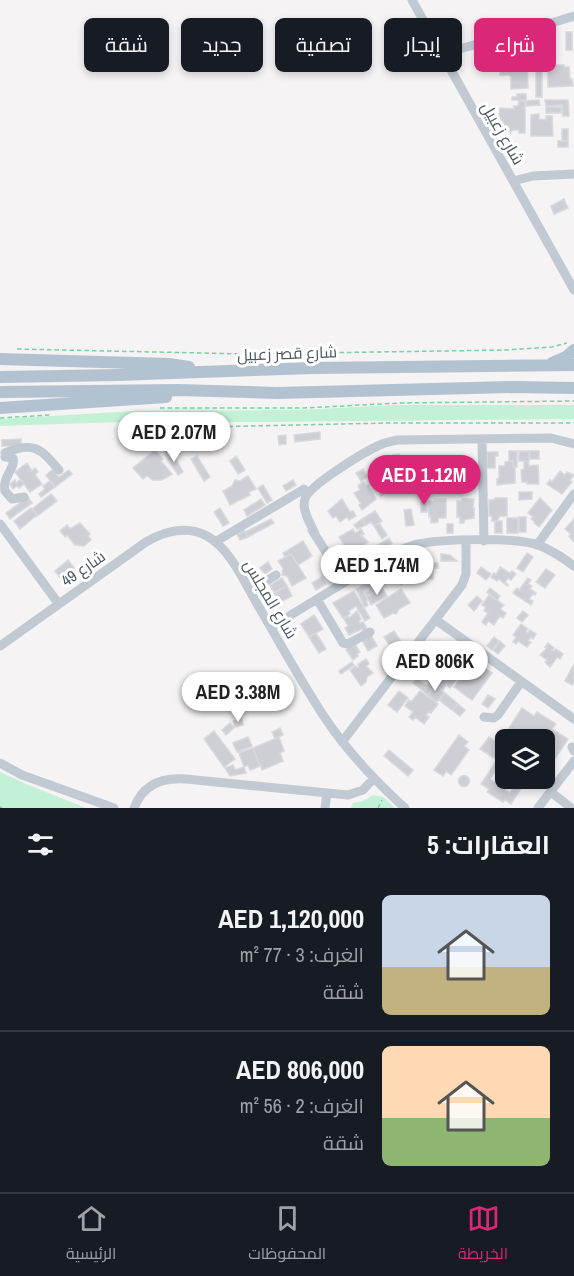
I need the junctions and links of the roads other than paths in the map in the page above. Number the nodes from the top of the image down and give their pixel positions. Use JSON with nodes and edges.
{"nodes":[{"id":1,"x":412,"y":0,"type":"edge"},
{"id":2,"x":574,"y":16,"type":"edge"},
{"id":3,"x":422,"y":18,"type":"edge"},
{"id":4,"x":462,"y":51,"type":"edge"},
{"id":5,"x":452,"y":72,"type":"edge"},
{"id":6,"x":574,"y":174,"type":"edge"},
{"id":7,"x":511,"y":177,"type":"junction"},
{"id":8,"x":568,"y":280,"type":"junction"},
{"id":9,"x":574,"y":290,"type":"edge"},
{"id":10,"x":574,"y":297,"type":"edge"},
{"id":11,"x":573,"y":347,"type":"edge"},
{"id":12,"x":0,"y":359,"type":"edge"},
{"id":13,"x":549,"y":364,"type":"junction"},
{"id":14,"x":574,"y":365,"type":"edge"},
{"id":15,"x":208,"y":371,"type":"junction"},
{"id":16,"x":0,"y":376,"type":"edge"},
{"id":17,"x":574,"y":380,"type":"edge"},
{"id":18,"x":514,"y":387,"type":"junction"},
{"id":19,"x":574,"y":388,"type":"edge"},
{"id":20,"x":0,"y":392,"type":"edge"},
{"id":21,"x":204,"y":392,"type":"junction"},
{"id":22,"x":0,"y":408,"type":"edge"},
{"id":23,"x":482,"y":439,"type":"junction"},
{"id":24,"x":574,"y":444,"type":"edge"},
{"id":25,"x":3,"y":455,"type":"edge"},
{"id":26,"x":59,"y":471,"type":"dead end"},
{"id":27,"x":331,"y":475,"type":"junction"},
{"id":28,"x":304,"y":489,"type":"junction"},
{"id":29,"x":574,"y":494,"type":"edge"},
{"id":30,"x":24,"y":497,"type":"dead end"},
{"id":31,"x":3,"y":498,"type":"edge"},
{"id":32,"x":0,"y":524,"type":"edge"},
{"id":33,"x":189,"y":530,"type":"joint"},
{"id":34,"x":315,"y":534,"type":"junction"},
{"id":35,"x":466,"y":541,"type":"junction"},
{"id":36,"x":484,"y":541,"type":"junction"},
{"id":37,"x":215,"y":542,"type":"junction"},
{"id":38,"x":537,"y":544,"type":"junction"},
{"id":39,"x":574,"y":566,"type":"edge"},
{"id":40,"x":276,"y":575,"type":"dead end"},
{"id":41,"x":345,"y":582,"type":"junction"},
{"id":42,"x":250,"y":591,"type":"junction"},
{"id":43,"x":317,"y":599,"type":"junction"},
{"id":44,"x":58,"y":603,"type":"junction"},
{"id":45,"x":436,"y":620,"type":"junction"},
{"id":46,"x":271,"y":627,"type":"junction"},
{"id":47,"x":370,"y":632,"type":"dead end"},
{"id":48,"x":0,"y":645,"type":"edge"},
{"id":49,"x":471,"y":645,"type":"junction"},
{"id":50,"x":433,"y":664,"type":"dead end"},
{"id":51,"x":521,"y":682,"type":"junction"},
{"id":52,"x":484,"y":717,"type":"dead end"},
{"id":53,"x":574,"y":719,"type":"edge"},
{"id":54,"x":342,"y":742,"type":"junction"},
{"id":55,"x":0,"y":763,"type":"edge"},
{"id":56,"x":573,"y":765,"type":"edge"},
{"id":57,"x":374,"y":778,"type":"junction"},
{"id":58,"x":551,"y":792,"type":"junction"},
{"id":59,"x":327,"y":794,"type":"junction"},
{"id":60,"x":571,"y":805,"type":"edge"},
{"id":61,"x":114,"y":808,"type":"edge"},
{"id":62,"x":134,"y":808,"type":"edge"},
{"id":63,"x":325,"y":808,"type":"edge"},
{"id":64,"x":405,"y":808,"type":"edge"},
{"id":65,"x":538,"y":808,"type":"edge"}],
"edges":[{"from":1,"to":3,"type":"street","name":"شارع زعبيل"},
{"from":2,"to":4,"type":"street"},
{"from":5,"to":7,"type":"street","name":"شارع زعبيل"},
{"from":6,"to":7,"type":"street"},
{"from":7,"to":8,"type":"street","name":"شارع زعبيل"},
{"from":8,"to":9,"type":"street","name":"شارع زعبيل"},
{"from":8,"to":10,"type":"street","name":"شارع زعبيل"},
{"from":11,"to":13,"type":"main road"},
{"from":12,"to":15,"type":"main road"},
{"from":13,"to":14,"type":"main road","name":"شارع قصر زعبيل"},
{"from":13,"to":15,"type":"main road","name":"شارع قصر زعبيل"},
{"from":15,"to":16,"type":"main road","name":"شارع قصر زعبيل"},
{"from":17,"to":18,"type":"main road"},
{"from":18,"to":19,"type":"main road"},
{"from":18,"to":21,"type":"main road"},
{"from":20,"to":21,"type":"main road"},
{"from":21,"to":22,"type":"main road"},
{"from":23,"to":24,"type":"street"},
{"from":23,"to":27,"type":"street"},
{"from":23,"to":36,"type":"street"},
{"from":25,"to":26,"type":"street"},
{"from":25,"to":31,"type":"street"},
{"from":27,"to":28,"type":"street"},
{"from":27,"to":34,"type":"street"},
{"from":28,"to":34,"type":"street"},
{"from":28,"to":37,"type":"street"},
{"from":29,"to":38,"type":"street"},
{"from":30,"to":31,"type":"street"},
{"from":32,"to":44,"type":"street"},
{"from":33,"to":37,"type":"street","name":"شارع المجلس"},
{"from":33,"to":44,"type":"street","name":"شارع 49"},
{"from":34,"to":41,"type":"street"},
{"from":35,"to":36,"type":"street"},
{"from":35,"to":41,"type":"street"},
{"from":35,"to":45,"type":"street"},
{"from":36,"to":38,"type":"street"},
{"from":37,"to":42,"type":"street","name":"شارع المجلس"},
{"from":38,"to":39,"type":"street"},
{"from":40,"to":42,"type":"street"},
{"from":41,"to":43,"type":"street"},
{"from":42,"to":46,"type":"street","name":"شارع المجلس"},
{"from":43,"to":46,"type":"street"},
{"from":43,"to":47,"type":"street"},
{"from":44,"to":48,"type":"street","name":"شارع 49"},
{"from":45,"to":49,"type":"street"},
{"from":45,"to":54,"type":"street"},
{"from":46,"to":54,"type":"street","name":"شارع المجلس"},
{"from":49,"to":50,"type":"street"},
{"from":49,"to":51,"type":"street"},
{"from":51,"to":52,"type":"street"},
{"from":51,"to":53,"type":"street"},
{"from":54,"to":57,"type":"street","name":"شارع المجلس"},
{"from":55,"to":61,"type":"street"},
{"from":56,"to":58,"type":"street"},
{"from":57,"to":59,"type":"street"},
{"from":57,"to":64,"type":"street","name":"شارع المجلس"},
{"from":58,"to":60,"type":"street"},
{"from":58,"to":65,"type":"street"},
{"from":59,"to":62,"type":"street"},
{"from":59,"to":63,"type":"street"}]}
